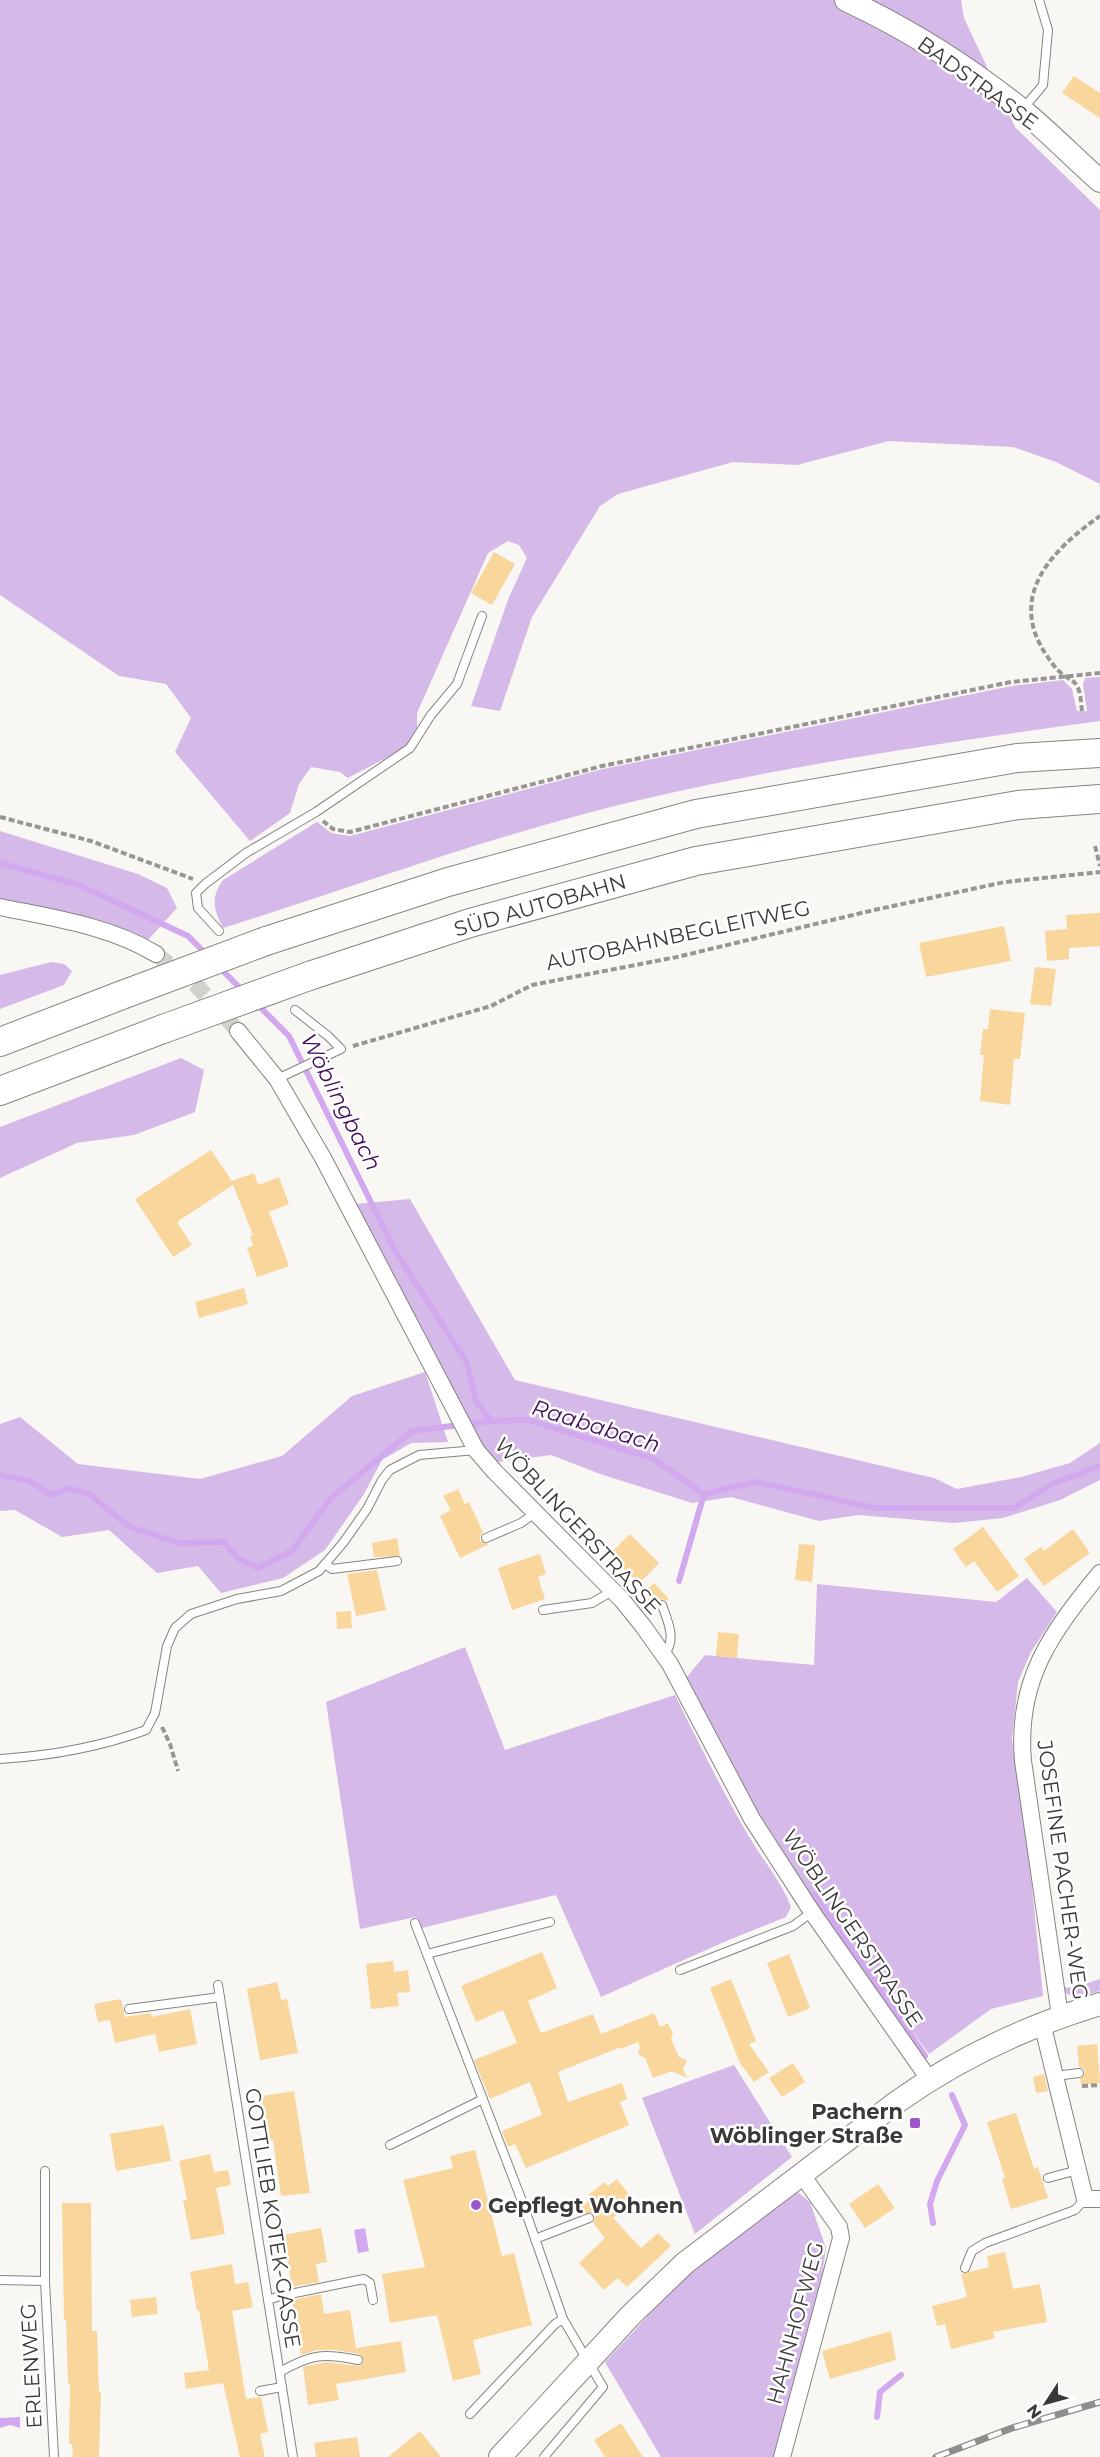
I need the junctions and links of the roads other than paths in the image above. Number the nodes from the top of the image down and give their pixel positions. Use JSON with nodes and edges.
{"nodes":[{"id":1,"x":846,"y":0,"type":"edge"},
{"id":2,"x":1039,"y":0,"type":"edge"},
{"id":3,"x":1022,"y":110,"type":"junction"},
{"id":4,"x":1100,"y":182,"type":"edge"},
{"id":5,"x":482,"y":616,"type":"dead end"},
{"id":6,"x":1100,"y":753,"type":"edge"},
{"id":7,"x":1100,"y":799,"type":"edge"},
{"id":8,"x":0,"y":907,"type":"edge"},
{"id":9,"x":219,"y":931,"type":"dead end"},
{"id":10,"x":156,"y":954,"type":"tunnel mouth"},
{"id":11,"x":295,"y":1010,"type":"dead end"},
{"id":12,"x":238,"y":1031,"type":"tunnel mouth"},
{"id":13,"x":0,"y":1042,"type":"edge"},
{"id":14,"x":280,"y":1077,"type":"junction"},
{"id":15,"x":0,"y":1091,"type":"edge"},
{"id":16,"x":472,"y":1443,"type":"junction"},
{"id":17,"x":535,"y":1513,"type":"junction"},
{"id":18,"x":486,"y":1538,"type":"dead end"},
{"id":19,"x":397,"y":1562,"type":"dead end"},
{"id":20,"x":325,"y":1564,"type":"junction"},
{"id":21,"x":1100,"y":1573,"type":"edge"},
{"id":22,"x":612,"y":1591,"type":"junction"},
{"id":23,"x":662,"y":1605,"type":"dead end"},
{"id":24,"x":543,"y":1610,"type":"dead end"},
{"id":25,"x":664,"y":1655,"type":"junction"},
{"id":26,"x":0,"y":1759,"type":"edge"},
{"id":27,"x":812,"y":1912,"type":"junction"},
{"id":28,"x":550,"y":1922,"type":"dead end"},
{"id":29,"x":415,"y":1923,"type":"dead end"},
{"id":30,"x":427,"y":1954,"type":"junction"},
{"id":31,"x":680,"y":1970,"type":"dead end"},
{"id":32,"x":218,"y":1985,"type":"dead end"},
{"id":33,"x":220,"y":1997,"type":"junction"},
{"id":34,"x":1100,"y":2004,"type":"edge"},
{"id":35,"x":129,"y":2009,"type":"dead end"},
{"id":36,"x":1051,"y":2019,"type":"junction"},
{"id":37,"x":1080,"y":2073,"type":"dead end"},
{"id":38,"x":1055,"y":2076,"type":"junction"},
{"id":39,"x":929,"y":2079,"type":"junction"},
{"id":40,"x":483,"y":2099,"type":"junction"},
{"id":41,"x":390,"y":2145,"type":"dead end"},
{"id":42,"x":45,"y":2170,"type":"dead end"},
{"id":43,"x":1078,"y":2170,"type":"junction"},
{"id":44,"x":802,"y":2175,"type":"junction"},
{"id":45,"x":1048,"y":2178,"type":"dead end"},
{"id":46,"x":1092,"y":2199,"type":"edge"},
{"id":47,"x":589,"y":2218,"type":"dead end"},
{"id":48,"x":536,"y":2240,"type":"junction"},
{"id":49,"x":965,"y":2268,"type":"dead end"},
{"id":50,"x":0,"y":2280,"type":"edge"},
{"id":51,"x":45,"y":2281,"type":"junction"},
{"id":52,"x":268,"y":2300,"type":"junction"},
{"id":53,"x":373,"y":2300,"type":"dead end"},
{"id":54,"x":563,"y":2319,"type":"junction"},
{"id":55,"x":358,"y":2360,"type":"dead end"},
{"id":56,"x":588,"y":2361,"type":"junction"},
{"id":57,"x":280,"y":2372,"type":"junction"},
{"id":58,"x":282,"y":2387,"type":"junction"},
{"id":59,"x":260,"y":2391,"type":"dead end"},
{"id":60,"x":470,"y":2414,"type":"dead end"},
{"id":61,"x":54,"y":2457,"type":"edge"},
{"id":62,"x":293,"y":2457,"type":"edge"},
{"id":63,"x":500,"y":2457,"type":"edge"},
{"id":64,"x":544,"y":2457,"type":"edge"},
{"id":65,"x":782,"y":2457,"type":"edge"}],
"edges":[{"from":1,"to":3,"type":"main road","name":"BADSTRASSE"},
{"from":2,"to":3,"type":"lane"},
{"from":3,"to":4,"type":"main road","name":"BADSTRASSE"},
{"from":5,"to":9,"type":"lane"},
{"from":6,"to":13,"type":"highway","bridge":true},
{"from":7,"to":15,"type":"highway","name":"SÜD AUTOBAHN","bridge":true},
{"from":8,"to":10,"type":"street"},
{"from":11,"to":14,"type":"lane"},
{"from":12,"to":14,"type":"street","name":"WÖBLINGERSTRASSE"},
{"from":14,"to":16,"type":"street","name":"WÖBLINGERSTRASSE"},
{"from":16,"to":17,"type":"street","name":"WÖBLINGERSTRASSE"},
{"from":16,"to":20,"type":"lane"},
{"from":17,"to":18,"type":"lane"},
{"from":17,"to":22,"type":"street","name":"WÖBLINGERSTRASSE"},
{"from":19,"to":20,"type":"lane"},
{"from":20,"to":26,"type":"lane"},
{"from":21,"to":36,"type":"street","name":"JOSEFINE PACHER-WEG"},
{"from":22,"to":24,"type":"lane"},
{"from":22,"to":25,"type":"street","name":"WÖBLINGERSTRASSE"},
{"from":23,"to":25,"type":"lane"},
{"from":25,"to":27,"type":"street","name":"WÖBLINGERSTRASSE"},
{"from":27,"to":31,"type":"lane"},
{"from":27,"to":39,"type":"street","name":"WÖBLINGERSTRASSE"},
{"from":28,"to":30,"type":"lane"},
{"from":29,"to":30,"type":"lane"},
{"from":30,"to":40,"type":"lane"},
{"from":32,"to":33,"type":"lane","name":"GOTTLIEB KOTEK-GASSE"},
{"from":33,"to":35,"type":"lane"},
{"from":33,"to":52,"type":"lane","name":"GOTTLIEB KOTEK-GASSE"},
{"from":34,"to":36,"type":"main road"},
{"from":36,"to":38,"type":"street","name":"JOSEFINE PACHER-WEG"},
{"from":36,"to":39,"type":"main road"},
{"from":37,"to":38,"type":"lane"},
{"from":38,"to":43,"type":"street","name":"JOSEFINE PACHER-WEG"},
{"from":39,"to":44,"type":"main road"},
{"from":40,"to":41,"type":"lane"},
{"from":40,"to":48,"type":"lane"},
{"from":42,"to":51,"type":"lane"},
{"from":43,"to":45,"type":"lane"},
{"from":43,"to":46,"type":"street","name":"JOSEFINE PACHER-WEG"},
{"from":44,"to":56,"type":"main road"},
{"from":44,"to":65,"type":"street","name":"HAHNHOFWEG"},
{"from":46,"to":49,"type":"lane"},
{"from":47,"to":48,"type":"lane"},
{"from":48,"to":54,"type":"lane"},
{"from":50,"to":51,"type":"lane","name":"ERLENWEG"},
{"from":51,"to":61,"type":"lane","name":"ERLENWEG"},
{"from":52,"to":53,"type":"lane"},
{"from":52,"to":57,"type":"lane","name":"GOTTLIEB KOTEK-GASSE"},
{"from":54,"to":56,"type":"lane"},
{"from":54,"to":60,"type":"lane"},
{"from":55,"to":57,"type":"lane"},
{"from":56,"to":63,"type":"main road"},
{"from":56,"to":64,"type":"lane"},
{"from":57,"to":58,"type":"lane","name":"GOTTLIEB KOTEK-GASSE"},
{"from":58,"to":59,"type":"lane"},
{"from":58,"to":62,"type":"lane","name":"GOTTLIEB KOTEK-GASSE"}]}
